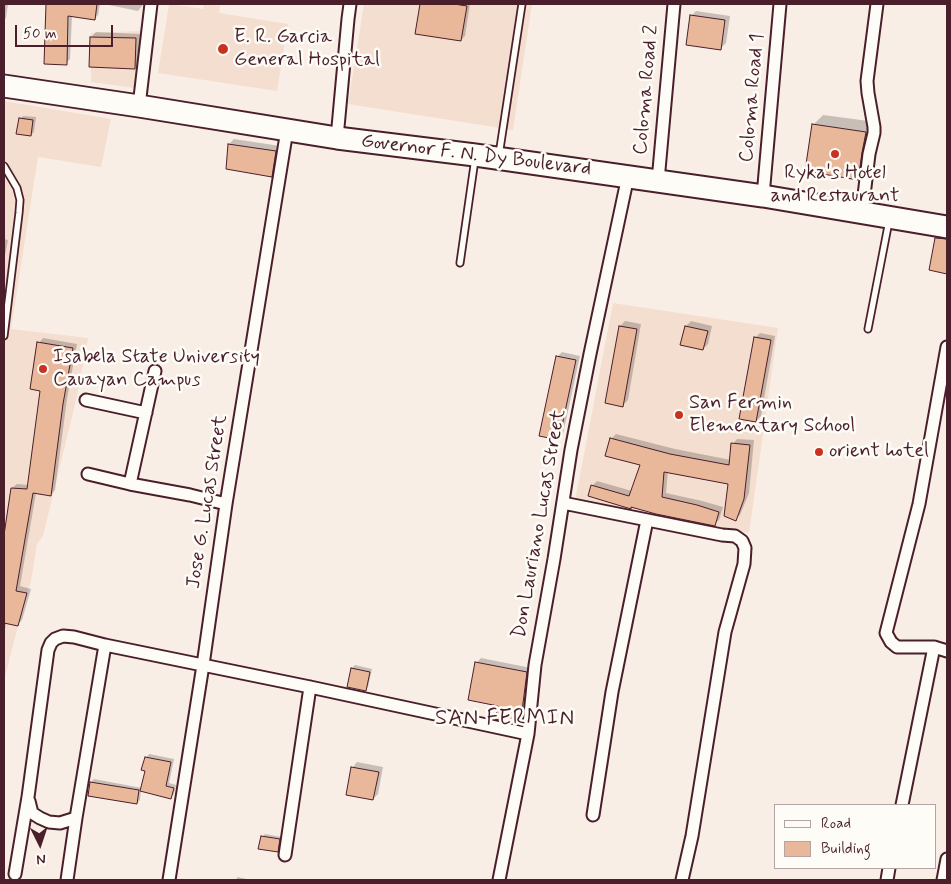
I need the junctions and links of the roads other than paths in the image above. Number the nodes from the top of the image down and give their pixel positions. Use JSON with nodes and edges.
{"nodes":[{"id":1,"x":151,"y":4,"type":"edge"},
{"id":2,"x":350,"y":4,"type":"edge"},
{"id":3,"x":522,"y":4,"type":"edge"},
{"id":4,"x":674,"y":4,"type":"edge"},
{"id":5,"x":780,"y":4,"type":"edge"},
{"id":6,"x":877,"y":4,"type":"edge"},
{"id":7,"x":4,"y":86,"type":"edge"},
{"id":8,"x":139,"y":106,"type":"junction"},
{"id":9,"x":288,"y":130,"type":"junction"},
{"id":10,"x":337,"y":138,"type":"junction"},
{"id":11,"x":476,"y":155,"type":"junction"},
{"id":12,"x":498,"y":158,"type":"junction"},
{"id":13,"x":4,"y":166,"type":"edge"},
{"id":14,"x":628,"y":176,"type":"junction"},
{"id":15,"x":658,"y":181,"type":"junction"},
{"id":16,"x":763,"y":196,"type":"junction"},
{"id":17,"x":862,"y":212,"type":"junction"},
{"id":18,"x":889,"y":217,"type":"junction"},
{"id":19,"x":947,"y":227,"type":"edge"},
{"id":20,"x":460,"y":263,"type":"dead end"},
{"id":21,"x":868,"y":329,"type":"dead end"},
{"id":22,"x":4,"y":336,"type":"edge"},
{"id":23,"x":947,"y":348,"type":"edge"},
{"id":24,"x":155,"y":371,"type":"dead end"},
{"id":25,"x":86,"y":400,"type":"dead end"},
{"id":26,"x":146,"y":413,"type":"junction"},
{"id":27,"x":88,"y":474,"type":"dead end"},
{"id":28,"x":130,"y":484,"type":"junction"},
{"id":29,"x":563,"y":503,"type":"junction"},
{"id":30,"x":226,"y":504,"type":"junction"},
{"id":31,"x":648,"y":520,"type":"junction"},
{"id":32,"x":105,"y":645,"type":"junction"},
{"id":33,"x":934,"y":647,"type":"junction"},
{"id":34,"x":947,"y":651,"type":"edge"},
{"id":35,"x":203,"y":665,"type":"junction"},
{"id":36,"x":310,"y":687,"type":"junction"},
{"id":37,"x":528,"y":734,"type":"junction"},
{"id":38,"x":28,"y":797,"type":"junction"},
{"id":39,"x":902,"y":804,"type":"edge"},
{"id":40,"x":593,"y":816,"type":"dead end"},
{"id":41,"x":76,"y":818,"type":"junction"},
{"id":42,"x":284,"y":855,"type":"dead end"},
{"id":43,"x":947,"y":859,"type":"edge"},
{"id":44,"x":15,"y":874,"type":"dead end"},
{"id":45,"x":67,"y":880,"type":"edge"},
{"id":46,"x":169,"y":880,"type":"edge"},
{"id":47,"x":499,"y":880,"type":"edge"},
{"id":48,"x":682,"y":880,"type":"edge"},
{"id":49,"x":943,"y":880,"type":"edge"}],
"edges":[{"from":1,"to":8,"type":"street"},
{"from":2,"to":10,"type":"street"},
{"from":3,"to":12,"type":"lane"},
{"from":4,"to":15,"type":"street","name":"Coloma Road 2"},
{"from":5,"to":16,"type":"street","name":"Coloma Road 1"},
{"from":6,"to":17,"type":"street"},
{"from":7,"to":8,"type":"highway","name":"Governor F. N. Dy Boulevard"},
{"from":8,"to":9,"type":"highway","name":"Governor F. N. Dy Boulevard"},
{"from":9,"to":10,"type":"highway","name":"Governor F. N. Dy Boulevard"},
{"from":9,"to":30,"type":"street","name":"Jose G. Lucas Street"},
{"from":10,"to":11,"type":"highway","name":"Governor F. N. Dy Boulevard"},
{"from":11,"to":12,"type":"highway","name":"Governor F. N. Dy Boulevard"},
{"from":11,"to":20,"type":"lane"},
{"from":12,"to":14,"type":"highway","name":"Governor F. N. Dy Boulevard"},
{"from":13,"to":22,"type":"lane"},
{"from":14,"to":15,"type":"highway","name":"Governor F. N. Dy Boulevard"},
{"from":14,"to":29,"type":"street","name":"Don Lauriano Lucas Street"},
{"from":15,"to":16,"type":"highway","name":"Governor F. N. Dy Boulevard"},
{"from":16,"to":17,"type":"highway","name":"Governor F. N. Dy Boulevard"},
{"from":17,"to":18,"type":"highway","name":"Governor F. N. Dy Boulevard"},
{"from":18,"to":19,"type":"highway","name":"Governor F. N. Dy Boulevard"},
{"from":18,"to":21,"type":"lane"},
{"from":23,"to":33,"type":"street"},
{"from":24,"to":26,"type":"street"},
{"from":25,"to":26,"type":"street"},
{"from":26,"to":28,"type":"street"},
{"from":27,"to":28,"type":"street"},
{"from":28,"to":30,"type":"street"},
{"from":29,"to":31,"type":"street"},
{"from":29,"to":37,"type":"street","name":"Don Lauriano Lucas Street"},
{"from":30,"to":35,"type":"street","name":"Jose G. Lucas Street"},
{"from":31,"to":40,"type":"street"},
{"from":31,"to":48,"type":"street"},
{"from":32,"to":35,"type":"street"},
{"from":32,"to":38,"type":"street"},
{"from":32,"to":41,"type":"street"},
{"from":33,"to":34,"type":"street"},
{"from":33,"to":39,"type":"street"},
{"from":35,"to":36,"type":"street"},
{"from":35,"to":46,"type":"street","name":"Jose G. Lucas Street"},
{"from":36,"to":37,"type":"street"},
{"from":36,"to":42,"type":"street"},
{"from":37,"to":47,"type":"street","name":"Don Lauriano Lucas Street"},
{"from":38,"to":41,"type":"street"},
{"from":38,"to":44,"type":"street"},
{"from":41,"to":45,"type":"street"},
{"from":43,"to":49,"type":"street"}]}
